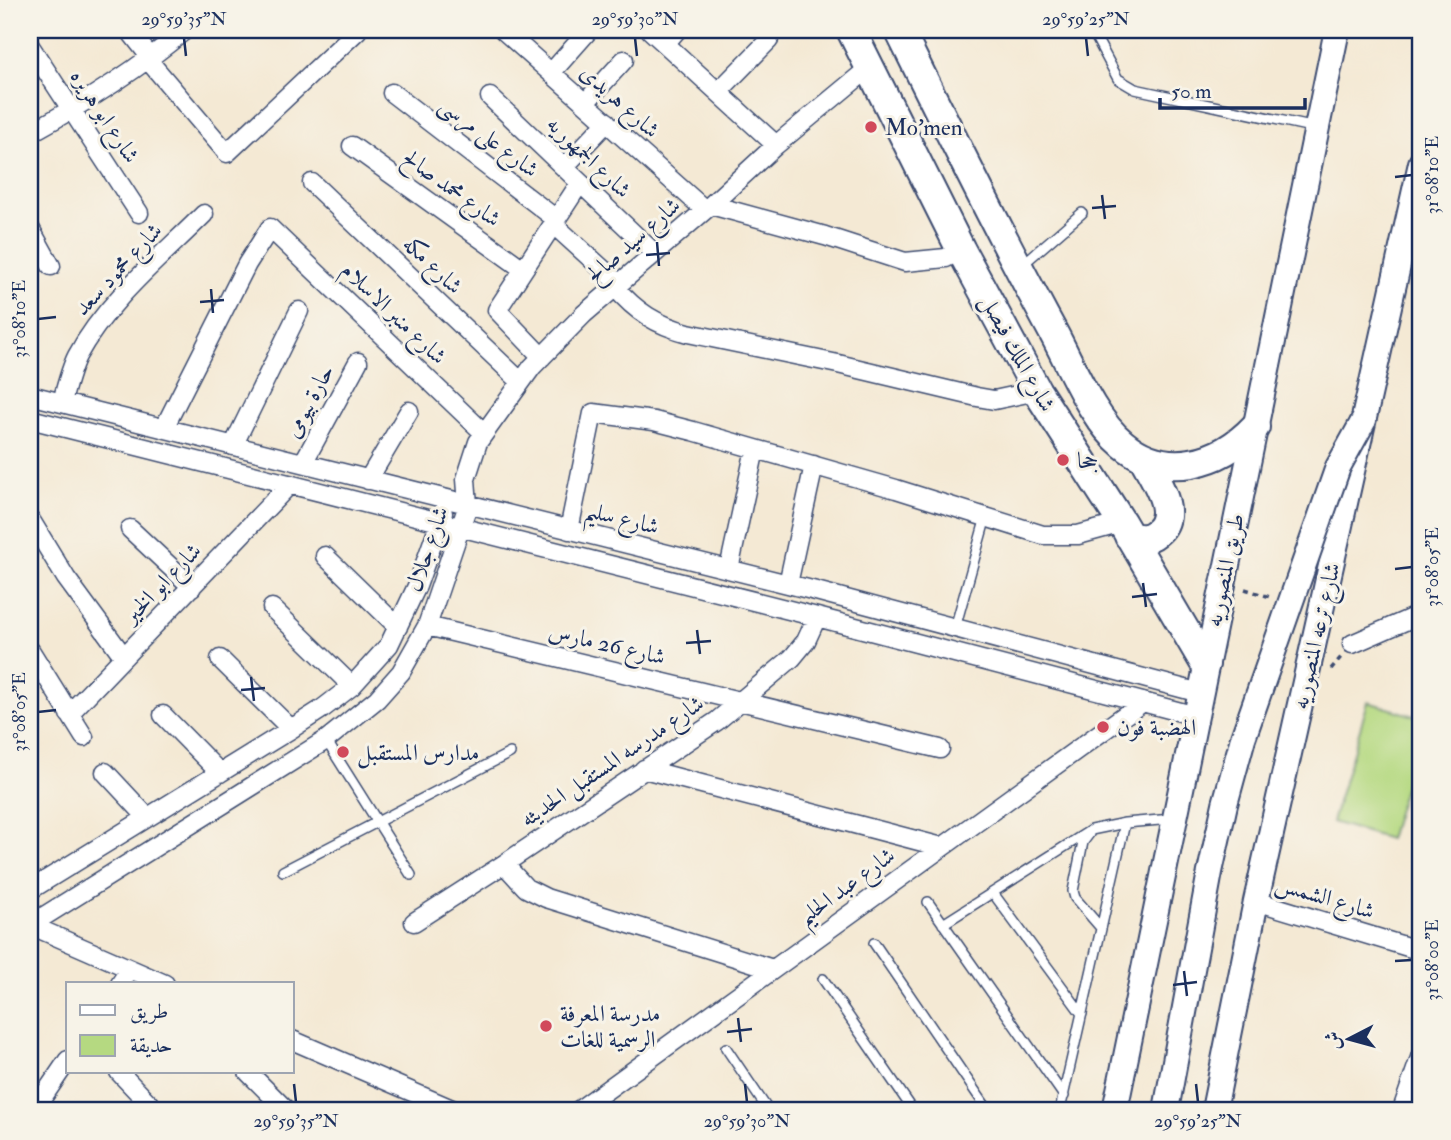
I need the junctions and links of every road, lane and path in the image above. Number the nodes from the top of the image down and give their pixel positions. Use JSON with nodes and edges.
{"nodes":[{"id":1,"x":129,"y":30,"type":"edge"},
{"id":2,"x":185,"y":30,"type":"edge"},
{"id":3,"x":358,"y":30,"type":"edge"},
{"id":4,"x":503,"y":30,"type":"edge"},
{"id":5,"x":589,"y":30,"type":"edge"},
{"id":6,"x":650,"y":30,"type":"edge"},
{"id":7,"x":677,"y":30,"type":"edge"},
{"id":8,"x":851,"y":30,"type":"edge"},
{"id":9,"x":1092,"y":30,"type":"edge"},
{"id":10,"x":1338,"y":30,"type":"edge"},
{"id":11,"x":905,"y":32,"type":"edge"},
{"id":12,"x":769,"y":40,"type":"dead end"},
{"id":13,"x":665,"y":44,"type":"junction"},
{"id":14,"x":30,"y":46,"type":"edge"},
{"id":15,"x":150,"y":59,"type":"junction"},
{"id":16,"x":624,"y":60,"type":"dead end"},
{"id":17,"x":869,"y":68,"type":"junction"},
{"id":18,"x":551,"y":73,"type":"junction"},
{"id":19,"x":718,"y":92,"type":"junction"},
{"id":20,"x":392,"y":93,"type":"dead end"},
{"id":21,"x":490,"y":97,"type":"dead end"},
{"id":22,"x":585,"y":103,"type":"junction"},
{"id":23,"x":72,"y":110,"type":"junction"},
{"id":24,"x":607,"y":122,"type":"junction"},
{"id":25,"x":1318,"y":129,"type":"junction"},
{"id":26,"x":30,"y":133,"type":"edge"},
{"id":27,"x":776,"y":145,"type":"junction"},
{"id":28,"x":352,"y":146,"type":"dead end"},
{"id":29,"x":1421,"y":163,"type":"edge"},
{"id":30,"x":564,"y":167,"type":"junction"},
{"id":31,"x":312,"y":183,"type":"dead end"},
{"id":32,"x":580,"y":183,"type":"junction"},
{"id":33,"x":708,"y":207,"type":"junction"},
{"id":34,"x":139,"y":213,"type":"dead end"},
{"id":35,"x":1083,"y":213,"type":"dead end"},
{"id":36,"x":204,"y":214,"type":"dead end"},
{"id":37,"x":555,"y":221,"type":"junction"},
{"id":38,"x":31,"y":232,"type":"edge"},
{"id":39,"x":961,"y":250,"type":"junction"},
{"id":40,"x":654,"y":253,"type":"junction"},
{"id":41,"x":51,"y":266,"type":"dead end"},
{"id":42,"x":1018,"y":268,"type":"junction"},
{"id":43,"x":523,"y":269,"type":"junction"},
{"id":44,"x":617,"y":285,"type":"junction"},
{"id":45,"x":299,"y":311,"type":"dead end"},
{"id":46,"x":542,"y":357,"type":"junction"},
{"id":47,"x":358,"y":362,"type":"dead end"},
{"id":48,"x":521,"y":382,"type":"junction"},
{"id":49,"x":1037,"y":391,"type":"junction"},
{"id":50,"x":30,"y":395,"type":"edge"},
{"id":51,"x":62,"y":402,"type":"junction"},
{"id":52,"x":410,"y":411,"type":"dead end"},
{"id":53,"x":30,"y":419,"type":"edge"},
{"id":54,"x":1364,"y":420,"type":"junction"},
{"id":55,"x":164,"y":428,"type":"junction"},
{"id":56,"x":1255,"y":428,"type":"junction"},
{"id":57,"x":484,"y":433,"type":"junction"},
{"id":58,"x":233,"y":446,"type":"junction"},
{"id":59,"x":755,"y":449,"type":"junction"},
{"id":60,"x":1143,"y":457,"type":"junction"},
{"id":61,"x":303,"y":463,"type":"junction"},
{"id":62,"x":814,"y":465,"type":"junction"},
{"id":63,"x":466,"y":479,"type":"junction"},
{"id":64,"x":368,"y":480,"type":"junction"},
{"id":65,"x":290,"y":484,"type":"junction"},
{"id":66,"x":447,"y":500,"type":"junction"},
{"id":67,"x":468,"y":505,"type":"junction"},
{"id":68,"x":986,"y":517,"type":"junction"},
{"id":69,"x":30,"y":519,"type":"edge"},
{"id":70,"x":440,"y":522,"type":"junction"},
{"id":71,"x":461,"y":527,"type":"junction"},
{"id":72,"x":130,"y":529,"type":"dead end"},
{"id":73,"x":569,"y":530,"type":"junction"},
{"id":74,"x":1126,"y":530,"type":"junction"},
{"id":75,"x":325,"y":556,"type":"dead end"},
{"id":76,"x":729,"y":569,"type":"junction"},
{"id":77,"x":788,"y":584,"type":"junction"},
{"id":78,"x":192,"y":587,"type":"junction"},
{"id":79,"x":1262,"y":595,"type":"dead end"},
{"id":80,"x":1270,"y":597,"type":"dead end"},
{"id":81,"x":272,"y":608,"type":"dead end"},
{"id":82,"x":1421,"y":614,"type":"edge"},
{"id":83,"x":817,"y":617,"type":"junction"},
{"id":84,"x":427,"y":626,"type":"junction"},
{"id":85,"x":398,"y":627,"type":"junction"},
{"id":86,"x":955,"y":628,"type":"junction"},
{"id":87,"x":1352,"y":644,"type":"dead end"},
{"id":88,"x":30,"y":650,"type":"edge"},
{"id":89,"x":124,"y":657,"type":"junction"},
{"id":90,"x":220,"y":659,"type":"dead end"},
{"id":91,"x":1205,"y":664,"type":"junction"},
{"id":92,"x":352,"y":686,"type":"junction"},
{"id":93,"x":741,"y":701,"type":"junction"},
{"id":94,"x":1143,"y":702,"type":"junction"},
{"id":95,"x":1198,"y":705,"type":"junction"},
{"id":96,"x":69,"y":714,"type":"junction"},
{"id":97,"x":163,"y":715,"type":"dead end"},
{"id":98,"x":291,"y":729,"type":"junction"},
{"id":99,"x":84,"y":737,"type":"dead end"},
{"id":100,"x":326,"y":740,"type":"junction"},
{"id":101,"x":940,"y":749,"type":"dead end"},
{"id":102,"x":510,"y":753,"type":"dead end"},
{"id":103,"x":644,"y":769,"type":"junction"},
{"id":104,"x":105,"y":772,"type":"dead end"},
{"id":105,"x":220,"y":773,"type":"junction"},
{"id":106,"x":147,"y":817,"type":"junction"},
{"id":107,"x":1176,"y":819,"type":"junction"},
{"id":108,"x":378,"y":822,"type":"junction"},
{"id":109,"x":1125,"y":823,"type":"junction"},
{"id":110,"x":1091,"y":830,"type":"junction"},
{"id":111,"x":942,"y":848,"type":"junction"},
{"id":112,"x":504,"y":864,"type":"junction"},
{"id":113,"x":284,"y":871,"type":"dead end"},
{"id":114,"x":411,"y":875,"type":"dead end"},
{"id":115,"x":30,"y":890,"type":"edge"},
{"id":116,"x":993,"y":893,"type":"junction"},
{"id":117,"x":1256,"y":901,"type":"junction"},
{"id":118,"x":928,"y":902,"type":"dead end"},
{"id":119,"x":414,"y":922,"type":"dead end"},
{"id":120,"x":943,"y":924,"type":"junction"},
{"id":121,"x":30,"y":925,"type":"edge"},
{"id":122,"x":1101,"y":928,"type":"junction"},
{"id":123,"x":874,"y":943,"type":"dead end"},
{"id":124,"x":1421,"y":951,"type":"edge"},
{"id":125,"x":130,"y":969,"type":"junction"},
{"id":126,"x":773,"y":969,"type":"junction"},
{"id":127,"x":824,"y":979,"type":"dead end"},
{"id":128,"x":121,"y":982,"type":"edge"},
{"id":129,"x":160,"y":982,"type":"edge"},
{"id":130,"x":1082,"y":1014,"type":"junction"},
{"id":131,"x":294,"y":1041,"type":"edge"},
{"id":132,"x":726,"y":1048,"type":"dead end"},
{"id":133,"x":1421,"y":1055,"type":"edge"},
{"id":134,"x":66,"y":1063,"type":"edge"},
{"id":135,"x":121,"y":1074,"type":"edge"},
{"id":136,"x":250,"y":1074,"type":"edge"},
{"id":137,"x":1064,"y":1096,"type":"junction"},
{"id":138,"x":34,"y":1103,"type":"edge"},
{"id":139,"x":155,"y":1110,"type":"edge"},
{"id":140,"x":286,"y":1110,"type":"edge"},
{"id":141,"x":454,"y":1110,"type":"edge"},
{"id":142,"x":579,"y":1110,"type":"edge"},
{"id":143,"x":768,"y":1110,"type":"edge"},
{"id":144,"x":914,"y":1110,"type":"edge"},
{"id":145,"x":988,"y":1110,"type":"edge"},
{"id":146,"x":1060,"y":1110,"type":"edge"},
{"id":147,"x":1115,"y":1110,"type":"edge"},
{"id":148,"x":1166,"y":1110,"type":"edge"},
{"id":149,"x":1214,"y":1110,"type":"edge"},
{"id":150,"x":1402,"y":1110,"type":"edge"}],
"edges":[{"from":1,"to":15,"type":"street"},
{"from":2,"to":15,"type":"street"},
{"from":3,"to":15,"type":"street"},
{"from":4,"to":18,"type":"street","name":"شارع هريدى"},
{"from":5,"to":18,"type":"street"},
{"from":6,"to":13,"type":"street"},
{"from":7,"to":13,"type":"street"},
{"from":8,"to":17,"type":"main road","name":"شارع الملك فيصل"},
{"from":9,"to":25,"type":"lane"},
{"from":10,"to":25,"type":"main road","name":"طريق المنصوريه"},
{"from":11,"to":42,"type":"main road","name":"شارع الملك فيصل"},
{"from":12,"to":19,"type":"street"},
{"from":13,"to":19,"type":"street"},
{"from":14,"to":23,"type":"street","name":"شارع ابو هريره"},
{"from":15,"to":23,"type":"street"},
{"from":16,"to":22,"type":"street"},
{"from":17,"to":27,"type":"street","name":"شارع سيد صالح"},
{"from":17,"to":39,"type":"main road","name":"شارع الملك فيصل"},
{"from":18,"to":22,"type":"street","name":"شارع هريدى"},
{"from":19,"to":27,"type":"street"},
{"from":20,"to":37,"type":"street","name":"شارع على مرسى"},
{"from":21,"to":30,"type":"street","name":"شارع الجمهوريه"},
{"from":22,"to":24,"type":"street","name":"شارع هريدى"},
{"from":23,"to":26,"type":"street"},
{"from":23,"to":34,"type":"street","name":"شارع ابو هريره"},
{"from":24,"to":30,"type":"street"},
{"from":24,"to":33,"type":"street","name":"شارع هريدى"},
{"from":25,"to":56,"type":"main road","name":"طريق المنصوريه"},
{"from":27,"to":33,"type":"street","name":"شارع سيد صالح"},
{"from":28,"to":43,"type":"street","name":"شارع محمد صالح"},
{"from":29,"to":54,"type":"main road","name":"شارع ترعه المنصوريه"},
{"from":30,"to":32,"type":"street","name":"شارع الجمهوريه"},
{"from":31,"to":48,"type":"street","name":"شارع مكه"},
{"from":32,"to":37,"type":"street"},
{"from":32,"to":40,"type":"street","name":"شارع الجمهوريه"},
{"from":33,"to":39,"type":"street"},
{"from":33,"to":40,"type":"street","name":"شارع سيد صالح"},
{"from":35,"to":42,"type":"lane"},
{"from":36,"to":51,"type":"street","name":"شارع محمود سعد"},
{"from":37,"to":43,"type":"street"},
{"from":37,"to":44,"type":"street","name":"شارع على مرسى"},
{"from":38,"to":41,"type":"street"},
{"from":39,"to":49,"type":"main road","name":"شارع الملك فيصل"},
{"from":40,"to":44,"type":"street","name":"شارع سيد صالح"},
{"from":42,"to":60,"type":"main road","name":"شارع الملك فيصل"},
{"from":43,"to":46,"type":"street"},
{"from":44,"to":46,"type":"street","name":"شارع سيد صالح"},
{"from":44,"to":49,"type":"street","name":"شارع على مرسى"},
{"from":45,"to":58,"type":"street"},
{"from":46,"to":48,"type":"street","name":"شارع سيد صالح"},
{"from":47,"to":61,"type":"street","name":"حارة بيومى"},
{"from":48,"to":57,"type":"street","name":"شارع سيد صالح"},
{"from":49,"to":74,"type":"main road","name":"شارع الملك فيصل"},
{"from":50,"to":51,"type":"street","name":"شارع سليم"},
{"from":51,"to":55,"type":"street","name":"شارع سليم"},
{"from":52,"to":64,"type":"street"},
{"from":53,"to":65,"type":"street"},
{"from":54,"to":117,"type":"main road","name":"شارع ترعه المنصوريه"},
{"from":54,"to":148,"type":"main road","bridge":true},
{"from":55,"to":57,"type":"street","name":"شارع منبر الاسلام"},
{"from":55,"to":58,"type":"street","name":"شارع سليم"},
{"from":56,"to":60,"type":"main road","name":"شارع الملك فيصل"},
{"from":56,"to":91,"type":"main road","name":"طريق المنصوريه"},
{"from":57,"to":63,"type":"street","name":"شارع سيد صالح"},
{"from":58,"to":61,"type":"street","name":"شارع سليم"},
{"from":59,"to":62,"type":"street"},
{"from":59,"to":73,"type":"street"},
{"from":59,"to":76,"type":"street"},
{"from":60,"to":74,"type":"main road"},
{"from":61,"to":64,"type":"street","name":"شارع سليم"},
{"from":62,"to":68,"type":"street"},
{"from":62,"to":77,"type":"street"},
{"from":63,"to":66,"type":"street","name":"شارع جلال"},
{"from":63,"to":67,"type":"street","name":"شارع جلال"},
{"from":64,"to":66,"type":"street","name":"شارع سليم"},
{"from":65,"to":70,"type":"street"},
{"from":65,"to":78,"type":"street","name":"شارع ابو الخير"},
{"from":66,"to":67,"type":"street","name":"شارع سليم"},
{"from":66,"to":70,"type":"street","name":"شارع جلال"},
{"from":67,"to":71,"type":"street","name":"شارع جلال"},
{"from":67,"to":73,"type":"street","name":"شارع سليم"},
{"from":68,"to":74,"type":"street"},
{"from":68,"to":86,"type":"lane"},
{"from":69,"to":89,"type":"street"},
{"from":70,"to":71,"type":"street"},
{"from":70,"to":85,"type":"street","name":"شارع جلال"},
{"from":71,"to":83,"type":"street"},
{"from":71,"to":84,"type":"street","name":"شارع جلال"},
{"from":72,"to":78,"type":"street"},
{"from":73,"to":76,"type":"street","name":"شارع سليم"},
{"from":74,"to":91,"type":"main road","name":"شارع الملك فيصل"},
{"from":75,"to":85,"type":"street"},
{"from":76,"to":77,"type":"street","name":"شارع سليم"},
{"from":77,"to":86,"type":"street","name":"شارع سليم"},
{"from":78,"to":89,"type":"street","name":"شارع ابو الخير"},
{"from":79,"to":80,"type":"path"},
{"from":81,"to":92,"type":"street"},
{"from":82,"to":87,"type":"street"},
{"from":83,"to":93,"type":"street","name":"شارع مدرسه المستقبل الحديثه"},
{"from":83,"to":94,"type":"street"},
{"from":84,"to":93,"type":"street","name":"شارع 26 مارس"},
{"from":84,"to":100,"type":"street","name":"شارع جلال"},
{"from":85,"to":92,"type":"street","name":"شارع جلال"},
{"from":86,"to":95,"type":"street","name":"شارع سليم"},
{"from":88,"to":96,"type":"street"},
{"from":89,"to":96,"type":"street","name":"شارع ابو الخير"},
{"from":90,"to":98,"type":"street"},
{"from":91,"to":95,"type":"main road","name":"طريق المنصوريه"},
{"from":92,"to":98,"type":"street","name":"شارع جلال"},
{"from":93,"to":101,"type":"street","name":"شارع 26 مارس"},
{"from":93,"to":103,"type":"street","name":"شارع مدرسه المستقبل الحديثه"},
{"from":94,"to":95,"type":"street"},
{"from":94,"to":111,"type":"street","name":"شارع عبد الحليم"},
{"from":95,"to":107,"type":"main road","name":"طريق المنصوريه"},
{"from":96,"to":99,"type":"street"},
{"from":97,"to":105,"type":"street"},
{"from":98,"to":105,"type":"street","name":"شارع جلال"},
{"from":100,"to":108,"type":"lane"},
{"from":100,"to":121,"type":"street","name":"شارع جلال"},
{"from":102,"to":108,"type":"lane"},
{"from":103,"to":111,"type":"street"},
{"from":103,"to":112,"type":"street","name":"شارع مدرسه المستقبل الحديثه"},
{"from":104,"to":106,"type":"street"},
{"from":105,"to":106,"type":"street","name":"شارع جلال"},
{"from":106,"to":115,"type":"street","name":"شارع جلال"},
{"from":107,"to":109,"type":"lane"},
{"from":107,"to":147,"type":"main road","name":"طريق المنصوريه"},
{"from":108,"to":113,"type":"lane"},
{"from":108,"to":114,"type":"lane"},
{"from":109,"to":110,"type":"lane"},
{"from":109,"to":122,"type":"lane"},
{"from":110,"to":116,"type":"lane"},
{"from":110,"to":122,"type":"lane"},
{"from":111,"to":126,"type":"street","name":"شارع عبد الحليم"},
{"from":112,"to":119,"type":"street","name":"شارع مدرسه المستقبل الحديثه"},
{"from":112,"to":126,"type":"street"},
{"from":116,"to":120,"type":"lane"},
{"from":116,"to":130,"type":"lane"},
{"from":117,"to":124,"type":"street","name":"شارع الشمس"},
{"from":117,"to":149,"type":"main road","name":"شارع ترعه المنصوريه"},
{"from":118,"to":120,"type":"lane"},
{"from":120,"to":137,"type":"lane"},
{"from":121,"to":125,"type":"street"},
{"from":122,"to":130,"type":"lane"},
{"from":123,"to":145,"type":"lane"},
{"from":125,"to":128,"type":"street"},
{"from":125,"to":129,"type":"street"},
{"from":126,"to":142,"type":"street","name":"شارع عبد الحليم"},
{"from":127,"to":144,"type":"lane"},
{"from":130,"to":137,"type":"lane"},
{"from":131,"to":141,"type":"street"},
{"from":132,"to":143,"type":"lane"},
{"from":133,"to":150,"type":"street"},
{"from":134,"to":138,"type":"street"},
{"from":135,"to":139,"type":"street"},
{"from":136,"to":140,"type":"street"},
{"from":137,"to":146,"type":"lane"}]}
